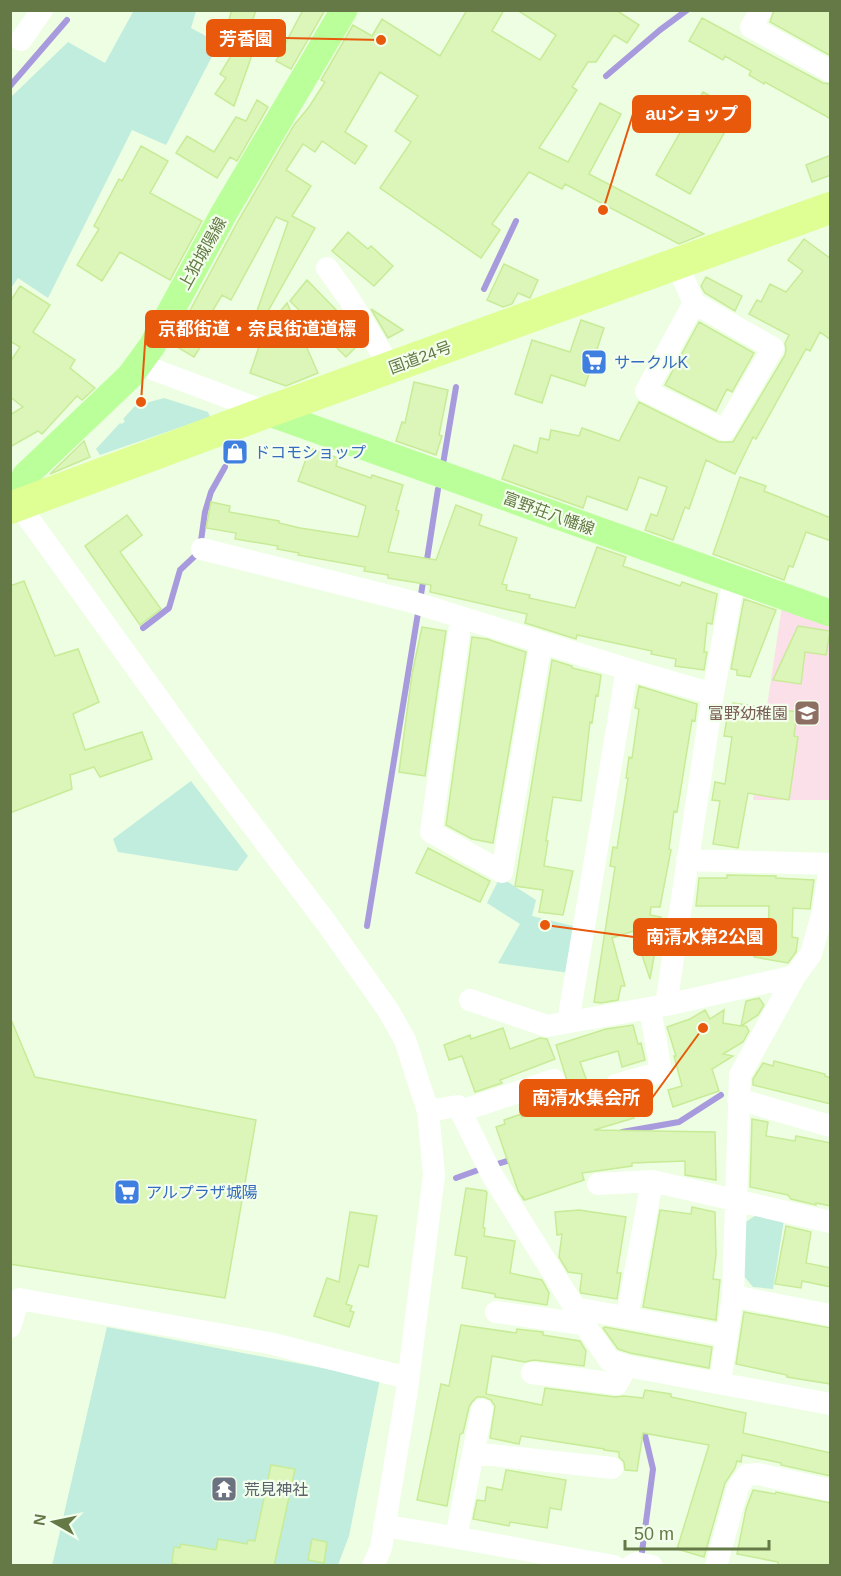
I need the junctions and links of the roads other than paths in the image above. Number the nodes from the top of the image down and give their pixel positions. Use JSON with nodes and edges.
{"nodes":[{"id":1,"x":42,"y":10,"type":"edge"},
{"id":2,"x":344,"y":10,"type":"edge"},
{"id":3,"x":761,"y":10,"type":"edge"},
{"id":4,"x":21,"y":40,"type":"dead end"},
{"id":5,"x":831,"y":71,"type":"edge"},
{"id":6,"x":831,"y":208,"type":"edge"},
{"id":7,"x":677,"y":264,"type":"junction"},
{"id":8,"x":327,"y":269,"type":"dead end"},
{"id":9,"x":694,"y":303,"type":"junction"},
{"id":10,"x":139,"y":364,"type":"junction"},
{"id":11,"x":390,"y":367,"type":"junction"},
{"id":12,"x":267,"y":412,"type":"junction"},
{"id":13,"x":15,"y":506,"type":"edge"},
{"id":14,"x":202,"y":549,"type":"dead end"},
{"id":15,"x":734,"y":579,"type":"junction"},
{"id":16,"x":831,"y":614,"type":"edge"},
{"id":17,"x":461,"y":619,"type":"junction"},
{"id":18,"x":541,"y":643,"type":"junction"},
{"id":19,"x":627,"y":669,"type":"junction"},
{"id":20,"x":713,"y":694,"type":"junction"},
{"id":21,"x":687,"y":860,"type":"junction"},
{"id":22,"x":831,"y":866,"type":"edge"},
{"id":23,"x":827,"y":913,"type":"edge"},
{"id":24,"x":795,"y":976,"type":"junction"},
{"id":25,"x":470,"y":1000,"type":"dead end"},
{"id":26,"x":658,"y":1006,"type":"junction"},
{"id":27,"x":568,"y":1022,"type":"junction"},
{"id":28,"x":554,"y":1080,"type":"dead end"},
{"id":29,"x":616,"y":1084,"type":"dead end"},
{"id":30,"x":738,"y":1099,"type":"junction"},
{"id":31,"x":428,"y":1111,"type":"junction"},
{"id":32,"x":461,"y":1111,"type":"junction"},
{"id":33,"x":831,"y":1126,"type":"edge"},
{"id":34,"x":652,"y":1181,"type":"junction"},
{"id":35,"x":598,"y":1184,"type":"dead end"},
{"id":36,"x":736,"y":1200,"type":"junction"},
{"id":37,"x":831,"y":1222,"type":"edge"},
{"id":38,"x":733,"y":1296,"type":"junction"},
{"id":39,"x":496,"y":1312,"type":"dead end"},
{"id":40,"x":831,"y":1315,"type":"edge"},
{"id":41,"x":579,"y":1316,"type":"junction"},
{"id":42,"x":627,"y":1317,"type":"junction"},
{"id":43,"x":10,"y":1327,"type":"edge"},
{"id":44,"x":727,"y":1335,"type":"junction"},
{"id":45,"x":627,"y":1366,"type":"junction"},
{"id":46,"x":531,"y":1373,"type":"dead end"},
{"id":47,"x":408,"y":1378,"type":"junction"},
{"id":48,"x":720,"y":1382,"type":"junction"},
{"id":49,"x":831,"y":1404,"type":"edge"},
{"id":50,"x":482,"y":1410,"type":"dead end"},
{"id":51,"x":473,"y":1453,"type":"junction"},
{"id":52,"x":612,"y":1468,"type":"dead end"},
{"id":53,"x":831,"y":1490,"type":"edge"},
{"id":54,"x":384,"y":1526,"type":"junction"},
{"id":55,"x":456,"y":1537,"type":"junction"},
{"id":56,"x":546,"y":1560,"type":"edge"},
{"id":57,"x":374,"y":1566,"type":"edge"},
{"id":58,"x":614,"y":1566,"type":"edge"},
{"id":59,"x":631,"y":1566,"type":"edge"},
{"id":60,"x":651,"y":1566,"type":"edge"},
{"id":61,"x":716,"y":1566,"type":"edge"}],
"edges":[{"from":1,"to":4,"type":"street"},
{"from":2,"to":10,"type":"main road","name":"上狛城陽線"},
{"from":3,"to":5,"type":"street"},
{"from":6,"to":7,"type":"highway","name":"国道24号"},
{"from":7,"to":9,"type":"street"},
{"from":7,"to":11,"type":"highway","name":"国道24号"},
{"from":8,"to":11,"type":"street"},
{"from":9,"to":9,"type":"street"},
{"from":10,"to":12,"type":"street"},
{"from":10,"to":13,"type":"main road","name":"上狛城陽線"},
{"from":11,"to":12,"type":"highway","name":"国道24号"},
{"from":12,"to":13,"type":"highway","name":"国道24号"},
{"from":12,"to":15,"type":"main road","name":"富野荘八幡線"},
{"from":13,"to":31,"type":"street"},
{"from":14,"to":17,"type":"street"},
{"from":15,"to":16,"type":"main road","name":"富野荘八幡線"},
{"from":15,"to":20,"type":"street"},
{"from":17,"to":18,"type":"street"},
{"from":17,"to":18,"type":"street"},
{"from":18,"to":19,"type":"street"},
{"from":19,"to":20,"type":"street"},
{"from":19,"to":27,"type":"street"},
{"from":20,"to":21,"type":"street"},
{"from":21,"to":22,"type":"street"},
{"from":21,"to":26,"type":"street"},
{"from":22,"to":23,"type":"street"},
{"from":23,"to":24,"type":"street"},
{"from":24,"to":26,"type":"street"},
{"from":24,"to":30,"type":"street"},
{"from":25,"to":27,"type":"street"},
{"from":26,"to":27,"type":"street"},
{"from":26,"to":29,"type":"street"},
{"from":28,"to":32,"type":"street"},
{"from":30,"to":33,"type":"street"},
{"from":30,"to":36,"type":"street"},
{"from":31,"to":32,"type":"street"},
{"from":31,"to":47,"type":"street"},
{"from":32,"to":41,"type":"street"},
{"from":34,"to":35,"type":"street"},
{"from":34,"to":36,"type":"street"},
{"from":34,"to":42,"type":"street"},
{"from":36,"to":37,"type":"street"},
{"from":36,"to":38,"type":"street"},
{"from":38,"to":40,"type":"street"},
{"from":38,"to":44,"type":"street"},
{"from":39,"to":41,"type":"street"},
{"from":41,"to":42,"type":"street"},
{"from":41,"to":45,"type":"street"},
{"from":42,"to":44,"type":"street"},
{"from":43,"to":47,"type":"street"},
{"from":44,"to":48,"type":"street"},
{"from":45,"to":46,"type":"street"},
{"from":45,"to":48,"type":"street"},
{"from":47,"to":54,"type":"street"},
{"from":48,"to":49,"type":"street"},
{"from":50,"to":51,"type":"street"},
{"from":51,"to":52,"type":"street"},
{"from":51,"to":55,"type":"street"},
{"from":53,"to":61,"type":"street"},
{"from":54,"to":55,"type":"street"},
{"from":54,"to":57,"type":"street"},
{"from":55,"to":56,"type":"street"},
{"from":56,"to":58,"type":"street"},
{"from":59,"to":60,"type":"street"}]}
